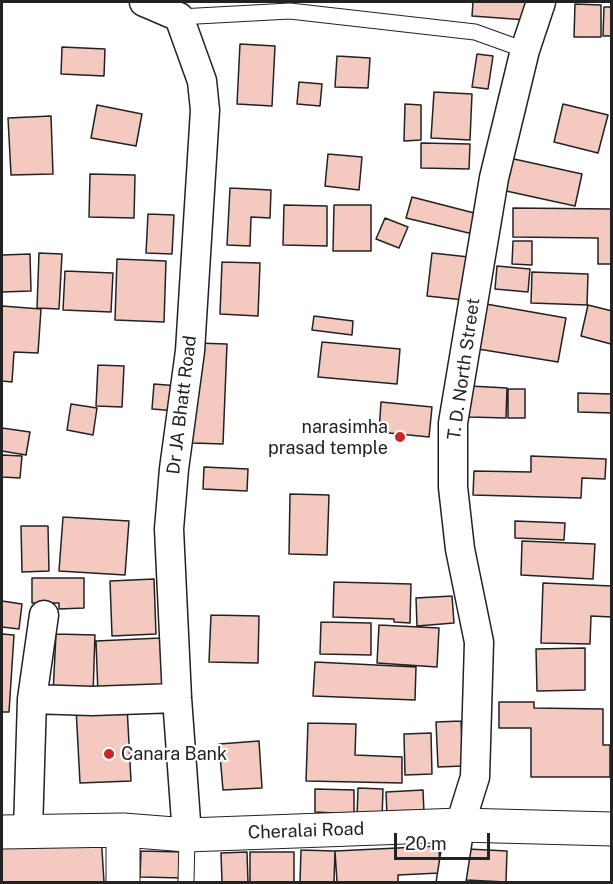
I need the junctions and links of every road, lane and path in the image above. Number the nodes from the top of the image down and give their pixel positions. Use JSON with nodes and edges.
{"nodes":[{"id":1,"x":144,"y":2,"type":"edge"},
{"id":2,"x":541,"y":2,"type":"edge"},
{"id":3,"x":182,"y":9,"type":"edge"},
{"id":4,"x":525,"y":50,"type":"junction"},
{"id":5,"x":44,"y":615,"type":"dead end"},
{"id":6,"x":177,"y":698,"type":"junction"},
{"id":7,"x":32,"y":699,"type":"junction"},
{"id":8,"x":460,"y":825,"type":"junction"},
{"id":9,"x":123,"y":830,"type":"junction"},
{"id":10,"x":612,"y":830,"type":"edge"},
{"id":11,"x":14,"y":831,"type":"edge"},
{"id":12,"x":187,"y":835,"type":"junction"},
{"id":13,"x":123,"y":882,"type":"edge"},
{"id":14,"x":186,"y":882,"type":"edge"},
{"id":15,"x":451,"y":882,"type":"edge"}],
"edges":[{"from":1,"to":3,"type":"street"},
{"from":2,"to":4,"type":"street","name":"T. D. North Street"},
{"from":3,"to":4,"type":"lane"},
{"from":3,"to":6,"type":"street","name":"Dr JA Bhatt Road"},
{"from":4,"to":8,"type":"street","name":"T. D. North Street"},
{"from":5,"to":7,"type":"street"},
{"from":6,"to":7,"type":"street"},
{"from":6,"to":12,"type":"street","name":"Dr JA Bhatt Road"},
{"from":7,"to":11,"type":"street"},
{"from":8,"to":10,"type":"street","name":"Cheralai Road"},
{"from":8,"to":12,"type":"street","name":"Cheralai Road"},
{"from":8,"to":15,"type":"street","name":"T. D. North Street"},
{"from":9,"to":11,"type":"street","name":"Cheralai Road"},
{"from":9,"to":12,"type":"street","name":"Cheralai Road"},
{"from":9,"to":13,"type":"street"},
{"from":12,"to":14,"type":"lane"}]}
